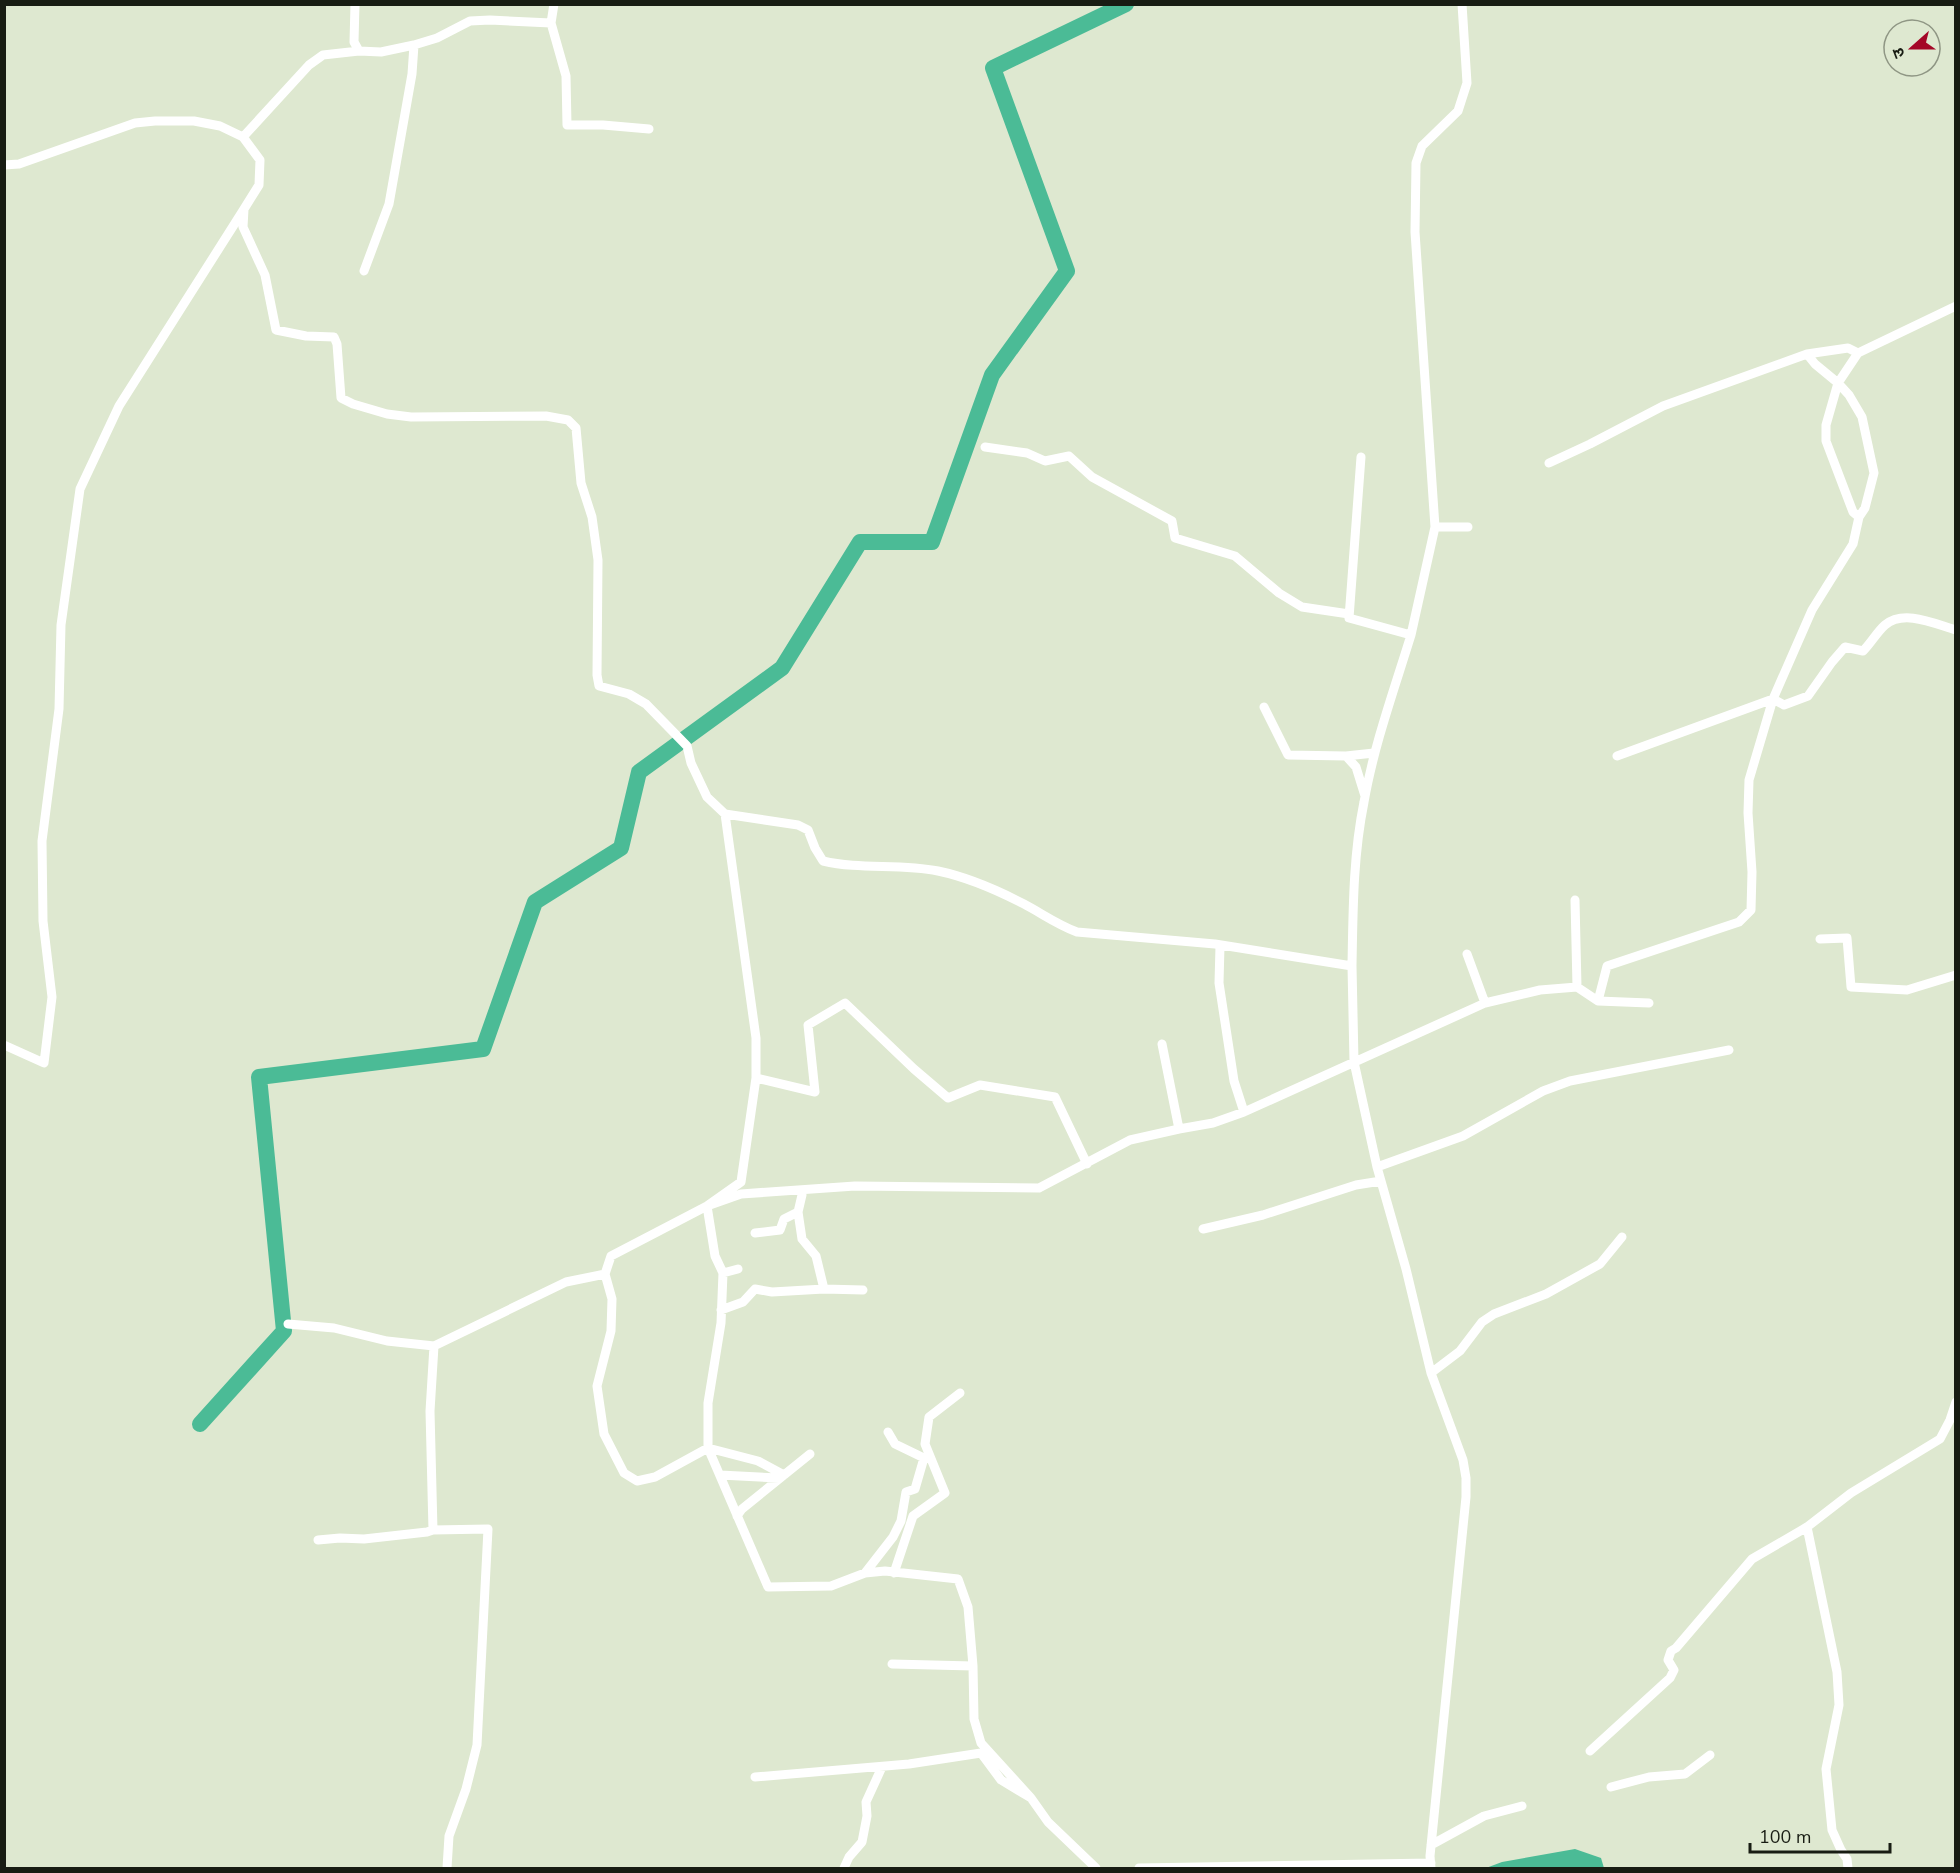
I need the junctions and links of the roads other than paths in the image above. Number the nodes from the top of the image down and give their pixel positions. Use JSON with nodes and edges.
{"nodes":[{"id":1,"x":355,"y":4,"type":"edge"},
{"id":2,"x":555,"y":4,"type":"edge"},
{"id":3,"x":1462,"y":4,"type":"edge"},
{"id":4,"x":551,"y":23,"type":"junction"},
{"id":5,"x":414,"y":45,"type":"junction"},
{"id":6,"x":360,"y":51,"type":"junction"},
{"id":7,"x":649,"y":129,"type":"dead end"},
{"id":8,"x":243,"y":137,"type":"junction"},
{"id":9,"x":4,"y":165,"type":"edge"},
{"id":10,"x":244,"y":209,"type":"junction"},
{"id":11,"x":364,"y":271,"type":"dead end"},
{"id":12,"x":1956,"y":306,"type":"edge"},
{"id":13,"x":1858,"y":353,"type":"junction"},
{"id":14,"x":1807,"y":354,"type":"junction"},
{"id":15,"x":1838,"y":383,"type":"junction"},
{"id":16,"x":985,"y":447,"type":"dead end"},
{"id":17,"x":1361,"y":457,"type":"dead end"},
{"id":18,"x":1549,"y":463,"type":"dead end"},
{"id":19,"x":1859,"y":517,"type":"junction"},
{"id":20,"x":1435,"y":527,"type":"junction"},
{"id":21,"x":1468,"y":527,"type":"dead end"},
{"id":22,"x":1350,"y":614,"type":"junction"},
{"id":23,"x":1956,"y":630,"type":"edge"},
{"id":24,"x":1411,"y":635,"type":"junction"},
{"id":25,"x":1773,"y":699,"type":"junction"},
{"id":26,"x":1264,"y":707,"type":"dead end"},
{"id":27,"x":1374,"y":753,"type":"junction"},
{"id":28,"x":1346,"y":756,"type":"junction"},
{"id":29,"x":1617,"y":756,"type":"dead end"},
{"id":30,"x":1365,"y":796,"type":"junction"},
{"id":31,"x":725,"y":814,"type":"junction"},
{"id":32,"x":1575,"y":900,"type":"dead end"},
{"id":33,"x":1820,"y":939,"type":"dead end"},
{"id":34,"x":1220,"y":946,"type":"junction"},
{"id":35,"x":1467,"y":954,"type":"dead end"},
{"id":36,"x":1352,"y":966,"type":"junction"},
{"id":37,"x":1956,"y":975,"type":"edge"},
{"id":38,"x":1577,"y":987,"type":"junction"},
{"id":39,"x":1598,"y":1000,"type":"junction"},
{"id":40,"x":1485,"y":1003,"type":"junction"},
{"id":41,"x":1648,"y":1003,"type":"dead end"},
{"id":42,"x":1162,"y":1044,"type":"dead end"},
{"id":43,"x":4,"y":1045,"type":"edge"},
{"id":44,"x":1729,"y":1050,"type":"dead end"},
{"id":45,"x":1354,"y":1062,"type":"junction"},
{"id":46,"x":756,"y":1078,"type":"junction"},
{"id":47,"x":1244,"y":1112,"type":"junction"},
{"id":48,"x":1179,"y":1129,"type":"junction"},
{"id":49,"x":1087,"y":1164,"type":"junction"},
{"id":50,"x":1377,"y":1167,"type":"junction"},
{"id":51,"x":1381,"y":1181,"type":"junction"},
{"id":52,"x":801,"y":1191,"type":"junction"},
{"id":53,"x":707,"y":1206,"type":"junction"},
{"id":54,"x":798,"y":1212,"type":"junction"},
{"id":55,"x":1203,"y":1229,"type":"dead end"},
{"id":56,"x":755,"y":1233,"type":"dead end"},
{"id":57,"x":1622,"y":1237,"type":"dead end"},
{"id":58,"x":738,"y":1269,"type":"dead end"},
{"id":59,"x":605,"y":1274,"type":"junction"},
{"id":60,"x":723,"y":1274,"type":"junction"},
{"id":61,"x":824,"y":1289,"type":"junction"},
{"id":62,"x":863,"y":1290,"type":"dead end"},
{"id":63,"x":721,"y":1310,"type":"junction"},
{"id":64,"x":288,"y":1324,"type":"dead end"},
{"id":65,"x":434,"y":1346,"type":"junction"},
{"id":66,"x":1431,"y":1373,"type":"junction"},
{"id":67,"x":960,"y":1393,"type":"dead end"},
{"id":68,"x":1956,"y":1402,"type":"edge"},
{"id":69,"x":888,"y":1432,"type":"dead end"},
{"id":70,"x":708,"y":1448,"type":"junction"},
{"id":71,"x":810,"y":1454,"type":"dead end"},
{"id":72,"x":720,"y":1474,"type":"junction"},
{"id":73,"x":782,"y":1477,"type":"junction"},
{"id":74,"x":737,"y":1516,"type":"junction"},
{"id":75,"x":1807,"y":1527,"type":"junction"},
{"id":76,"x":433,"y":1530,"type":"junction"},
{"id":77,"x":318,"y":1540,"type":"dead end"},
{"id":78,"x":865,"y":1573,"type":"junction"},
{"id":79,"x":894,"y":1573,"type":"junction"},
{"id":80,"x":892,"y":1664,"type":"dead end"},
{"id":81,"x":973,"y":1666,"type":"junction"},
{"id":82,"x":1590,"y":1751,"type":"dead end"},
{"id":83,"x":1710,"y":1755,"type":"dead end"},
{"id":84,"x":882,"y":1767,"type":"junction"},
{"id":85,"x":755,"y":1777,"type":"dead end"},
{"id":86,"x":1611,"y":1787,"type":"dead end"},
{"id":87,"x":1031,"y":1798,"type":"junction"},
{"id":88,"x":1522,"y":1806,"type":"dead end"},
{"id":89,"x":1431,"y":1845,"type":"junction"},
{"id":90,"x":1431,"y":1866,"type":"edge"},
{"id":91,"x":447,"y":1869,"type":"edge"},
{"id":92,"x":844,"y":1869,"type":"edge"},
{"id":93,"x":1096,"y":1869,"type":"edge"},
{"id":94,"x":1139,"y":1869,"type":"edge"},
{"id":95,"x":1848,"y":1869,"type":"edge"}],
"edges":[{"from":1,"to":6,"type":"street"},
{"from":2,"to":4,"type":"street"},
{"from":3,"to":20,"type":"street"},
{"from":4,"to":5,"type":"street"},
{"from":4,"to":7,"type":"street"},
{"from":5,"to":6,"type":"street"},
{"from":5,"to":11,"type":"street"},
{"from":6,"to":8,"type":"street"},
{"from":8,"to":9,"type":"street"},
{"from":8,"to":10,"type":"street"},
{"from":10,"to":31,"type":"street"},
{"from":10,"to":43,"type":"street"},
{"from":12,"to":13,"type":"street"},
{"from":13,"to":14,"type":"street"},
{"from":13,"to":15,"type":"street"},
{"from":14,"to":15,"type":"street"},
{"from":14,"to":18,"type":"street"},
{"from":15,"to":19,"type":"street"},
{"from":15,"to":19,"type":"street"},
{"from":16,"to":22,"type":"street"},
{"from":17,"to":22,"type":"street"},
{"from":19,"to":25,"type":"street"},
{"from":20,"to":21,"type":"street"},
{"from":20,"to":24,"type":"street"},
{"from":22,"to":24,"type":"street"},
{"from":23,"to":25,"type":"street"},
{"from":24,"to":27,"type":"street"},
{"from":25,"to":29,"type":"street"},
{"from":25,"to":39,"type":"street"},
{"from":26,"to":28,"type":"street"},
{"from":27,"to":28,"type":"street"},
{"from":27,"to":30,"type":"street"},
{"from":28,"to":30,"type":"street"},
{"from":30,"to":36,"type":"street"},
{"from":31,"to":34,"type":"street"},
{"from":31,"to":46,"type":"street"},
{"from":32,"to":38,"type":"street"},
{"from":33,"to":37,"type":"street"},
{"from":34,"to":36,"type":"street"},
{"from":34,"to":47,"type":"street"},
{"from":35,"to":40,"type":"street"},
{"from":36,"to":45,"type":"street"},
{"from":38,"to":39,"type":"street"},
{"from":38,"to":40,"type":"street"},
{"from":39,"to":41,"type":"street"},
{"from":40,"to":45,"type":"street"},
{"from":42,"to":48,"type":"street"},
{"from":44,"to":50,"type":"street"},
{"from":45,"to":47,"type":"street"},
{"from":45,"to":50,"type":"street"},
{"from":46,"to":49,"type":"street"},
{"from":46,"to":53,"type":"street"},
{"from":47,"to":48,"type":"street"},
{"from":48,"to":49,"type":"street"},
{"from":49,"to":52,"type":"street"},
{"from":50,"to":51,"type":"street"},
{"from":51,"to":55,"type":"street"},
{"from":51,"to":66,"type":"street"},
{"from":52,"to":53,"type":"street"},
{"from":52,"to":54,"type":"street"},
{"from":53,"to":59,"type":"street"},
{"from":53,"to":60,"type":"street"},
{"from":54,"to":56,"type":"street"},
{"from":54,"to":61,"type":"street"},
{"from":57,"to":66,"type":"street"},
{"from":58,"to":60,"type":"street"},
{"from":59,"to":65,"type":"street"},
{"from":59,"to":70,"type":"street"},
{"from":60,"to":63,"type":"street"},
{"from":61,"to":62,"type":"street"},
{"from":61,"to":63,"type":"street"},
{"from":63,"to":70,"type":"street"},
{"from":64,"to":65,"type":"street"},
{"from":65,"to":76,"type":"street"},
{"from":66,"to":89,"type":"street"},
{"from":67,"to":79,"type":"street"},
{"from":68,"to":75,"type":"street"},
{"from":69,"to":78,"type":"street"},
{"from":70,"to":72,"type":"street"},
{"from":70,"to":73,"type":"street"},
{"from":71,"to":73,"type":"street"},
{"from":72,"to":73,"type":"street"},
{"from":72,"to":74,"type":"street"},
{"from":73,"to":74,"type":"street"},
{"from":74,"to":78,"type":"street"},
{"from":75,"to":82,"type":"street"},
{"from":75,"to":95,"type":"street"},
{"from":76,"to":77,"type":"street"},
{"from":76,"to":91,"type":"street"},
{"from":78,"to":79,"type":"street"},
{"from":79,"to":81,"type":"street"},
{"from":80,"to":81,"type":"street"},
{"from":81,"to":87,"type":"street"},
{"from":83,"to":86,"type":"street"},
{"from":84,"to":85,"type":"street"},
{"from":84,"to":87,"type":"street"},
{"from":84,"to":92,"type":"street"},
{"from":87,"to":93,"type":"street"},
{"from":88,"to":89,"type":"street"},
{"from":89,"to":90,"type":"street"},
{"from":90,"to":94,"type":"street"}]}
